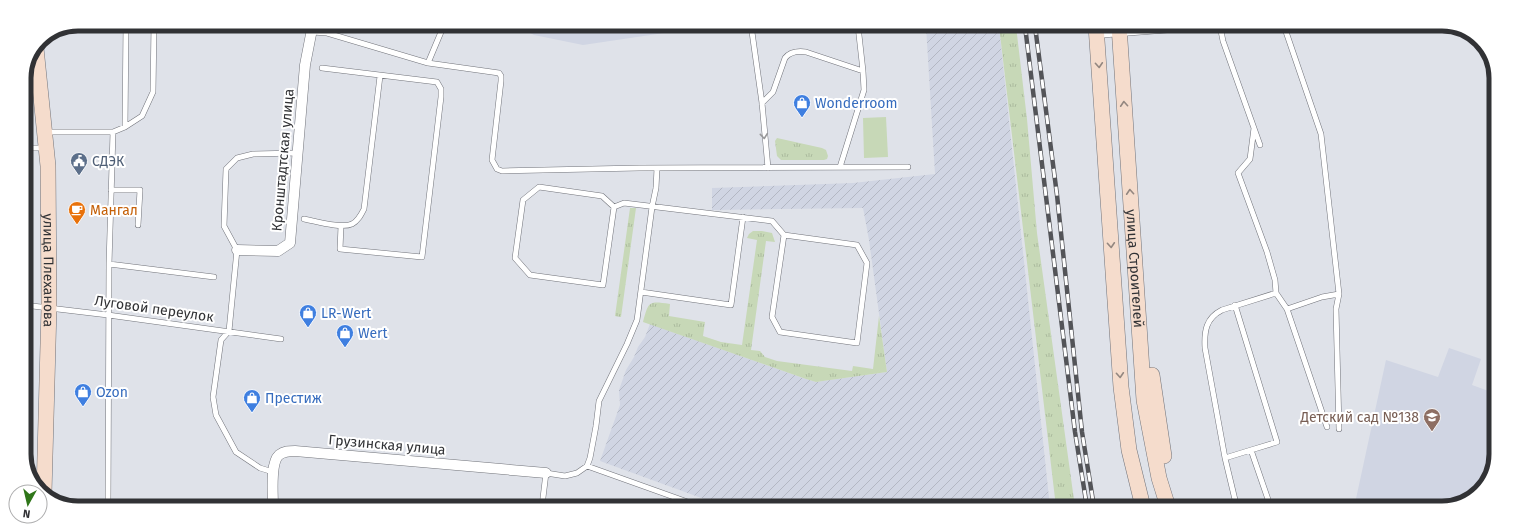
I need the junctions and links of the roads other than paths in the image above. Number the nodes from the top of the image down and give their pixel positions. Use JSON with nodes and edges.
{"nodes":[{"id":1,"x":126,"y":31,"type":"edge"},
{"id":2,"x":154,"y":31,"type":"edge"},
{"id":3,"x":312,"y":31,"type":"edge"},
{"id":4,"x":321,"y":31,"type":"edge"},
{"id":5,"x":441,"y":31,"type":"edge"},
{"id":6,"x":752,"y":31,"type":"edge"},
{"id":7,"x":859,"y":31,"type":"edge"},
{"id":8,"x":1096,"y":31,"type":"edge"},
{"id":9,"x":1119,"y":31,"type":"edge"},
{"id":10,"x":1221,"y":31,"type":"edge"},
{"id":11,"x":1286,"y":31,"type":"edge"},
{"id":12,"x":37,"y":56,"type":"edge"},
{"id":13,"x":428,"y":63,"type":"junction"},
{"id":14,"x":322,"y":68,"type":"dead end"},
{"id":15,"x":863,"y":71,"type":"junction"},
{"id":16,"x":380,"y":76,"type":"junction"},
{"id":17,"x":762,"y":103,"type":"junction"},
{"id":18,"x":125,"y":127,"type":"junction"},
{"id":19,"x":1254,"y":128,"type":"junction"},
{"id":20,"x":46,"y":132,"type":"junction"},
{"id":21,"x":113,"y":132,"type":"junction"},
{"id":22,"x":1260,"y":145,"type":"dead end"},
{"id":23,"x":31,"y":148,"type":"edge"},
{"id":24,"x":47,"y":148,"type":"junction"},
{"id":25,"x":297,"y":153,"type":"junction"},
{"id":26,"x":908,"y":167,"type":"dead end"},
{"id":27,"x":657,"y":168,"type":"junction"},
{"id":28,"x":768,"y":168,"type":"junction"},
{"id":29,"x":840,"y":168,"type":"junction"},
{"id":30,"x":111,"y":190,"type":"junction"},
{"id":31,"x":614,"y":207,"type":"junction"},
{"id":32,"x":652,"y":207,"type":"junction"},
{"id":33,"x":743,"y":217,"type":"junction"},
{"id":34,"x":304,"y":219,"type":"dead end"},
{"id":35,"x":138,"y":225,"type":"dead end"},
{"id":36,"x":340,"y":226,"type":"junction"},
{"id":37,"x":784,"y":235,"type":"junction"},
{"id":38,"x":237,"y":250,"type":"junction"},
{"id":39,"x":109,"y":264,"type":"junction"},
{"id":40,"x":214,"y":276,"type":"dead end"},
{"id":41,"x":641,"y":292,"type":"junction"},
{"id":42,"x":1276,"y":293,"type":"junction"},
{"id":43,"x":1339,"y":294,"type":"junction"},
{"id":44,"x":1235,"y":305,"type":"junction"},
{"id":45,"x":31,"y":306,"type":"edge"},
{"id":46,"x":49,"y":307,"type":"junction"},
{"id":47,"x":1287,"y":309,"type":"junction"},
{"id":48,"x":108,"y":315,"type":"junction"},
{"id":49,"x":1138,"y":326,"type":"junction"},
{"id":50,"x":229,"y":331,"type":"junction"},
{"id":51,"x":281,"y":339,"type":"dead end"},
{"id":52,"x":47,"y":360,"type":"junction"},
{"id":53,"x":1327,"y":427,"type":"dead end"},
{"id":54,"x":1339,"y":429,"type":"dead end"},
{"id":55,"x":1251,"y":450,"type":"junction"},
{"id":56,"x":1225,"y":458,"type":"junction"},
{"id":57,"x":587,"y":466,"type":"junction"},
{"id":58,"x":273,"y":472,"type":"junction"},
{"id":59,"x":546,"y":473,"type":"junction"},
{"id":60,"x":36,"y":477,"type":"edge"},
{"id":61,"x":44,"y":484,"type":"edge"},
{"id":62,"x":108,"y":501,"type":"edge"},
{"id":63,"x":273,"y":501,"type":"edge"},
{"id":64,"x":543,"y":501,"type":"edge"},
{"id":65,"x":685,"y":501,"type":"edge"},
{"id":66,"x":1141,"y":501,"type":"edge"},
{"id":67,"x":1166,"y":501,"type":"edge"},
{"id":68,"x":1175,"y":501,"type":"edge"},
{"id":69,"x":1235,"y":501,"type":"edge"},
{"id":70,"x":1269,"y":501,"type":"edge"}],
"edges":[{"from":1,"to":18,"type":"lane"},
{"from":2,"to":18,"type":"lane"},
{"from":3,"to":25,"type":"street","name":"Кронштадтская улица"},
{"from":4,"to":13,"type":"lane"},
{"from":5,"to":13,"type":"lane"},
{"from":6,"to":17,"type":"lane"},
{"from":7,"to":15,"type":"lane"},
{"from":8,"to":66,"type":"main road","name":"улица Строителей","one_way":true},
{"from":49,"to":9,"type":"main road","name":"улица Строителей","one_way":true},
{"from":10,"to":19,"type":"lane"},
{"from":11,"to":43,"type":"lane"},
{"from":12,"to":20,"type":"main road","name":"улица Плеханова"},
{"from":13,"to":27,"type":"lane"},
{"from":14,"to":16,"type":"lane"},
{"from":15,"to":17,"type":"lane"},
{"from":15,"to":29,"type":"lane"},
{"from":16,"to":36,"type":"lane"},
{"from":16,"to":36,"type":"lane"},
{"from":17,"to":28,"type":"lane","one_way":true},
{"from":18,"to":21,"type":"lane"},
{"from":19,"to":22,"type":"lane"},
{"from":19,"to":42,"type":"lane"},
{"from":20,"to":21,"type":"lane"},
{"from":20,"to":24,"type":"main road","name":"улица Плеханова"},
{"from":21,"to":30,"type":"lane"},
{"from":23,"to":24,"type":"lane"},
{"from":24,"to":46,"type":"main road","name":"улица Плеханова"},
{"from":25,"to":38,"type":"street","name":"Кронштадтская улица"},
{"from":25,"to":38,"type":"lane"},
{"from":26,"to":29,"type":"lane"},
{"from":27,"to":28,"type":"lane"},
{"from":27,"to":32,"type":"lane"},
{"from":28,"to":29,"type":"lane"},
{"from":30,"to":35,"type":"lane"},
{"from":30,"to":39,"type":"lane"},
{"from":31,"to":31,"type":"lane"},
{"from":31,"to":32,"type":"lane"},
{"from":32,"to":33,"type":"lane"},
{"from":32,"to":41,"type":"lane"},
{"from":33,"to":37,"type":"lane"},
{"from":33,"to":41,"type":"lane"},
{"from":34,"to":36,"type":"lane"},
{"from":37,"to":37,"type":"lane"},
{"from":38,"to":50,"type":"lane"},
{"from":39,"to":40,"type":"lane"},
{"from":39,"to":48,"type":"lane"},
{"from":41,"to":57,"type":"lane"},
{"from":42,"to":44,"type":"lane"},
{"from":42,"to":47,"type":"lane"},
{"from":43,"to":47,"type":"lane"},
{"from":43,"to":54,"type":"lane"},
{"from":44,"to":55,"type":"lane"},
{"from":44,"to":56,"type":"lane"},
{"from":45,"to":46,"type":"lane","name":"Луговой переулок"},
{"from":46,"to":48,"type":"lane","name":"Луговой переулок"},
{"from":46,"to":52,"type":"main road","name":"улица Плеханова"},
{"from":47,"to":53,"type":"lane"},
{"from":48,"to":50,"type":"lane","name":"Луговой переулок"},
{"from":48,"to":62,"type":"lane"},
{"from":49,"to":67,"type":"main road","name":"улица Строителей"},
{"from":49,"to":68,"type":"main road"},
{"from":50,"to":51,"type":"lane","name":"Луговой переулок"},
{"from":50,"to":58,"type":"lane"},
{"from":52,"to":60,"type":"main road"},
{"from":52,"to":61,"type":"main road","name":"улица Плеханова"},
{"from":55,"to":56,"type":"lane"},
{"from":55,"to":70,"type":"lane"},
{"from":56,"to":69,"type":"lane"},
{"from":57,"to":59,"type":"lane"},
{"from":57,"to":65,"type":"lane"},
{"from":58,"to":59,"type":"street","name":"Грузинская улица"},
{"from":58,"to":63,"type":"street","name":"Грузинская улица"},
{"from":59,"to":64,"type":"lane"}]}
